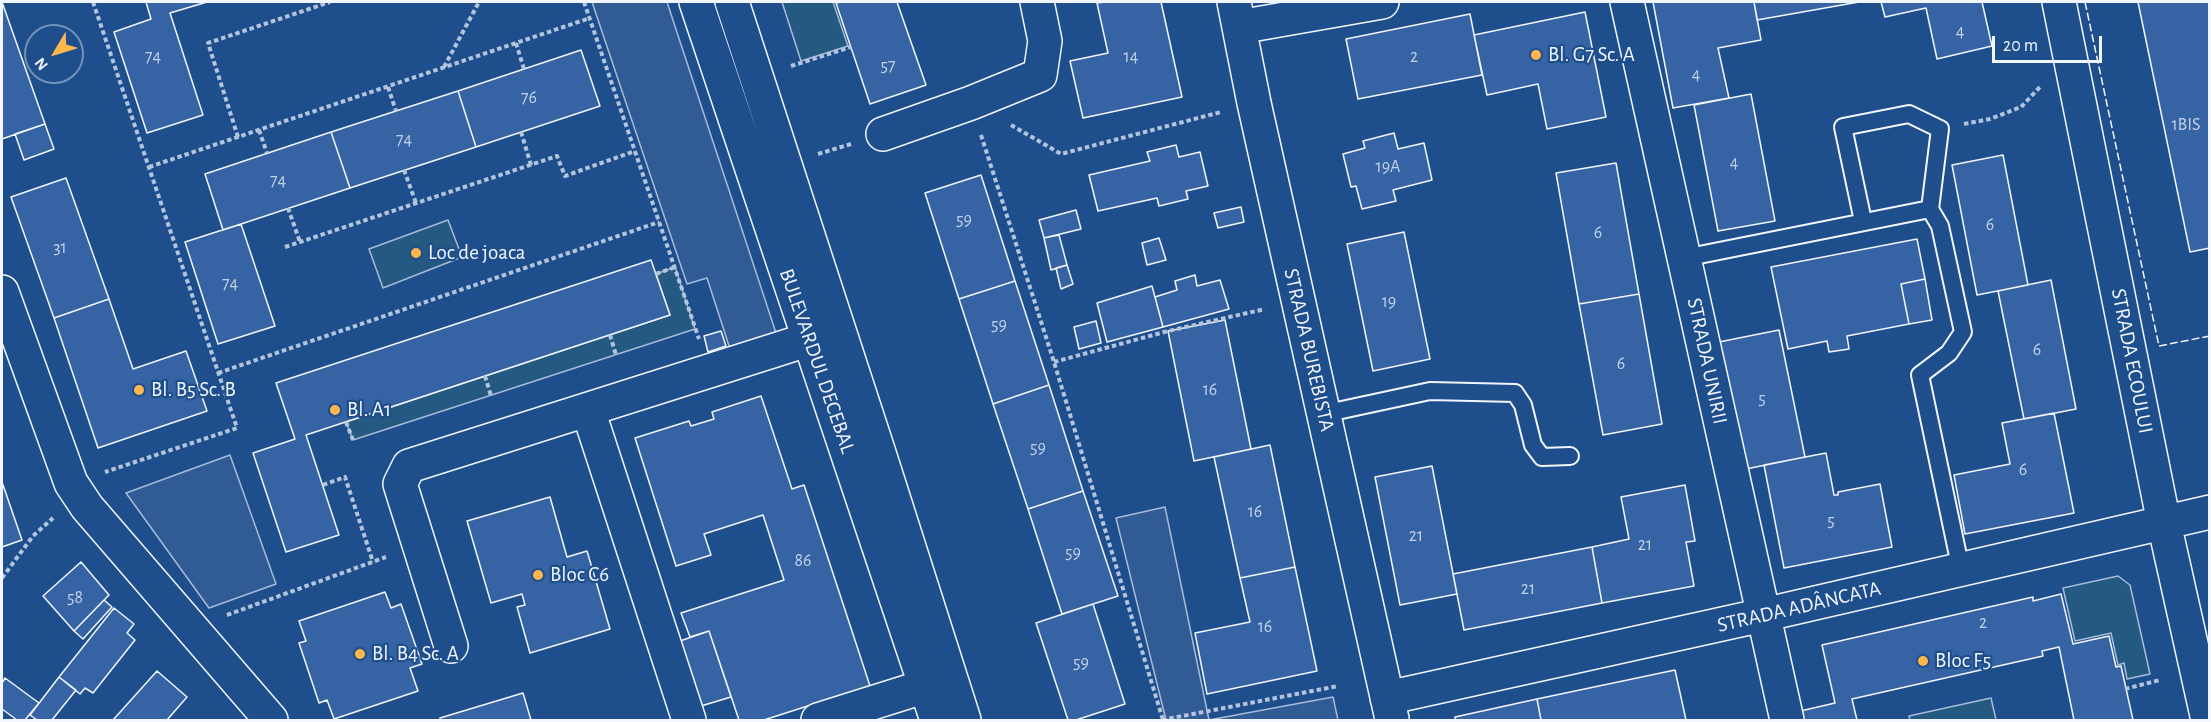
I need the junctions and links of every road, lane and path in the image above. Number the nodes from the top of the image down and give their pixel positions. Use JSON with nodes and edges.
{"nodes":[{"id":1,"x":93,"y":2,"type":"edge"},
{"id":2,"x":330,"y":2,"type":"edge"},
{"id":3,"x":479,"y":2,"type":"edge"},
{"id":4,"x":584,"y":2,"type":"edge"},
{"id":5,"x":696,"y":2,"type":"edge"},
{"id":6,"x":732,"y":2,"type":"edge"},
{"id":7,"x":1037,"y":2,"type":"edge"},
{"id":8,"x":1382,"y":2,"type":"edge"},
{"id":9,"x":1627,"y":2,"type":"edge"},
{"id":10,"x":2059,"y":2,"type":"edge"},
{"id":11,"x":1236,"y":14,"type":"edge"},
{"id":12,"x":590,"y":18,"type":"junction"},
{"id":13,"x":516,"y":43,"type":"junction"},
{"id":14,"x":850,"y":47,"type":"dead end"},
{"id":15,"x":2070,"y":55,"type":"junction"},
{"id":16,"x":790,"y":66,"type":"dead end"},
{"id":17,"x":443,"y":68,"type":"junction"},
{"id":18,"x":524,"y":69,"type":"dead end"},
{"id":19,"x":388,"y":87,"type":"junction"},
{"id":20,"x":971,"y":103,"type":"junction"},
{"id":21,"x":1254,"y":103,"type":"junction"},
{"id":22,"x":396,"y":111,"type":"dead end"},
{"id":23,"x":1940,"y":129,"type":"junction"},
{"id":24,"x":259,"y":130,"type":"junction"},
{"id":25,"x":521,"y":132,"type":"dead end"},
{"id":26,"x":883,"y":134,"type":"dead end"},
{"id":27,"x":238,"y":137,"type":"junction"},
{"id":28,"x":635,"y":151,"type":"junction"},
{"id":29,"x":267,"y":153,"type":"dead end"},
{"id":30,"x":531,"y":165,"type":"junction"},
{"id":31,"x":149,"y":168,"type":"junction"},
{"id":32,"x":404,"y":170,"type":"dead end"},
{"id":33,"x":416,"y":203,"type":"junction"},
{"id":34,"x":288,"y":208,"type":"dead end"},
{"id":35,"x":1930,"y":209,"type":"junction"},
{"id":36,"x":1863,"y":221,"type":"junction"},
{"id":37,"x":659,"y":222,"type":"junction"},
{"id":38,"x":300,"y":242,"type":"junction"},
{"id":39,"x":285,"y":247,"type":"dead end"},
{"id":40,"x":1684,"y":258,"type":"junction"},
{"id":41,"x":675,"y":267,"type":"junction"},
{"id":42,"x":656,"y":274,"type":"dead end"},
{"id":43,"x":2,"y":292,"type":"edge"},
{"id":44,"x":1298,"y":301,"type":"junction"},
{"id":45,"x":610,"y":335,"type":"dead end"},
{"id":46,"x":810,"y":339,"type":"junction"},
{"id":47,"x":616,"y":355,"type":"dead end"},
{"id":48,"x":1054,"y":362,"type":"junction"},
{"id":49,"x":710,"y":370,"type":"junction"},
{"id":50,"x":218,"y":374,"type":"junction"},
{"id":51,"x":485,"y":376,"type":"dead end"},
{"id":52,"x":491,"y":396,"type":"dead end"},
{"id":53,"x":588,"y":410,"type":"junction"},
{"id":54,"x":1323,"y":414,"type":"junction"},
{"id":55,"x":346,"y":422,"type":"dead end"},
{"id":56,"x":353,"y":440,"type":"dead end"},
{"id":57,"x":1570,"y":456,"type":"dead end"},
{"id":58,"x":71,"y":483,"type":"junction"},
{"id":59,"x":323,"y":485,"type":"dead end"},
{"id":60,"x":2210,"y":512,"type":"edge"},
{"id":61,"x":53,"y":518,"type":"dead end"},
{"id":62,"x":2164,"y":523,"type":"junction"},
{"id":63,"x":419,"y":546,"type":"junction"},
{"id":64,"x":373,"y":562,"type":"junction"},
{"id":65,"x":1961,"y":570,"type":"junction"},
{"id":66,"x":2,"y":578,"type":"edge"},
{"id":67,"x":1763,"y":615,"type":"junction"},
{"id":68,"x":192,"y":628,"type":"junction"},
{"id":69,"x":451,"y":646,"type":"dead end"},
{"id":70,"x":2160,"y":680,"type":"dead end"},
{"id":71,"x":926,"y":686,"type":"junction"},
{"id":72,"x":1338,"y":686,"type":"dead end"},
{"id":73,"x":2125,"y":689,"type":"dead end"},
{"id":74,"x":1389,"y":709,"type":"edge"},
{"id":75,"x":272,"y":720,"type":"edge"},
{"id":76,"x":689,"y":720,"type":"edge"},
{"id":77,"x":818,"y":720,"type":"edge"},
{"id":78,"x":937,"y":720,"type":"edge"},
{"id":79,"x":964,"y":720,"type":"edge"},
{"id":80,"x":1162,"y":720,"type":"edge"},
{"id":81,"x":1787,"y":720,"type":"edge"},
{"id":82,"x":2208,"y":720,"type":"edge"}],
"edges":[{"from":1,"to":31,"type":"path"},
{"from":2,"to":27,"type":"path"},
{"from":3,"to":17,"type":"path"},
{"from":4,"to":12,"type":"path"},
{"from":5,"to":46,"type":"street","name":"BULEVARDUL DECEBAL"},
{"from":6,"to":79,"type":"street","name":"BULEVARDUL DECEBAL"},
{"from":7,"to":20,"type":"street"},
{"from":8,"to":11,"type":"street"},
{"from":9,"to":40,"type":"street","name":"STRADA UNIRII"},
{"from":10,"to":15,"type":"street","name":"STRADA ECOULUI"},
{"from":11,"to":21,"type":"street","name":"STRADA BUREBISTA"},
{"from":12,"to":13,"type":"path"},
{"from":12,"to":28,"type":"path"},
{"from":13,"to":17,"type":"path"},
{"from":13,"to":18,"type":"path"},
{"from":14,"to":16,"type":"path"},
{"from":15,"to":23,"type":"path"},
{"from":15,"to":62,"type":"street","name":"STRADA ECOULUI"},
{"from":17,"to":19,"type":"path"},
{"from":19,"to":22,"type":"path"},
{"from":19,"to":24,"type":"path"},
{"from":20,"to":21,"type":"path"},
{"from":20,"to":26,"type":"street"},
{"from":20,"to":48,"type":"path"},
{"from":21,"to":44,"type":"street","name":"STRADA BUREBISTA"},
{"from":23,"to":35,"type":"lane"},
{"from":23,"to":36,"type":"lane"},
{"from":24,"to":27,"type":"path"},
{"from":24,"to":29,"type":"path"},
{"from":25,"to":30,"type":"path"},
{"from":27,"to":31,"type":"path"},
{"from":28,"to":30,"type":"path"},
{"from":28,"to":37,"type":"path"},
{"from":30,"to":33,"type":"path"},
{"from":31,"to":50,"type":"path"},
{"from":32,"to":33,"type":"path"},
{"from":33,"to":38,"type":"path"},
{"from":34,"to":38,"type":"path"},
{"from":35,"to":36,"type":"lane"},
{"from":35,"to":65,"type":"lane"},
{"from":36,"to":40,"type":"lane"},
{"from":37,"to":41,"type":"path"},
{"from":37,"to":50,"type":"path"},
{"from":38,"to":39,"type":"path"},
{"from":40,"to":67,"type":"street","name":"STRADA UNIRII"},
{"from":41,"to":42,"type":"path"},
{"from":41,"to":49,"type":"path"},
{"from":43,"to":58,"type":"street"},
{"from":44,"to":48,"type":"path"},
{"from":44,"to":54,"type":"street","name":"STRADA BUREBISTA"},
{"from":45,"to":47,"type":"path"},
{"from":46,"to":49,"type":"street"},
{"from":46,"to":71,"type":"street","name":"BULEVARDUL DECEBAL"},
{"from":48,"to":80,"type":"path"},
{"from":49,"to":53,"type":"street"},
{"from":50,"to":58,"type":"path"},
{"from":51,"to":52,"type":"path"},
{"from":53,"to":63,"type":"street"},
{"from":53,"to":76,"type":"street"},
{"from":54,"to":57,"type":"lane"},
{"from":54,"to":74,"type":"street","name":"STRADA BUREBISTA"},
{"from":55,"to":56,"type":"path"},
{"from":58,"to":68,"type":"street"},
{"from":59,"to":64,"type":"path"},
{"from":60,"to":62,"type":"street","name":"STRADA ADÂNCATA"},
{"from":61,"to":66,"type":"path"},
{"from":62,"to":65,"type":"street","name":"STRADA ADÂNCATA"},
{"from":62,"to":82,"type":"street","name":"STRADA ECOULUI"},
{"from":63,"to":64,"type":"path"},
{"from":63,"to":69,"type":"street"},
{"from":64,"to":68,"type":"path"},
{"from":65,"to":67,"type":"street","name":"STRADA ADÂNCATA"},
{"from":67,"to":74,"type":"street","name":"STRADA ADÂNCATA"},
{"from":67,"to":81,"type":"street","name":"STRADA UNIRII"},
{"from":68,"to":75,"type":"street"},
{"from":70,"to":73,"type":"path"},
{"from":71,"to":77,"type":"street"},
{"from":71,"to":78,"type":"street","name":"BULEVARDUL DECEBAL"},
{"from":72,"to":80,"type":"path"}]}
